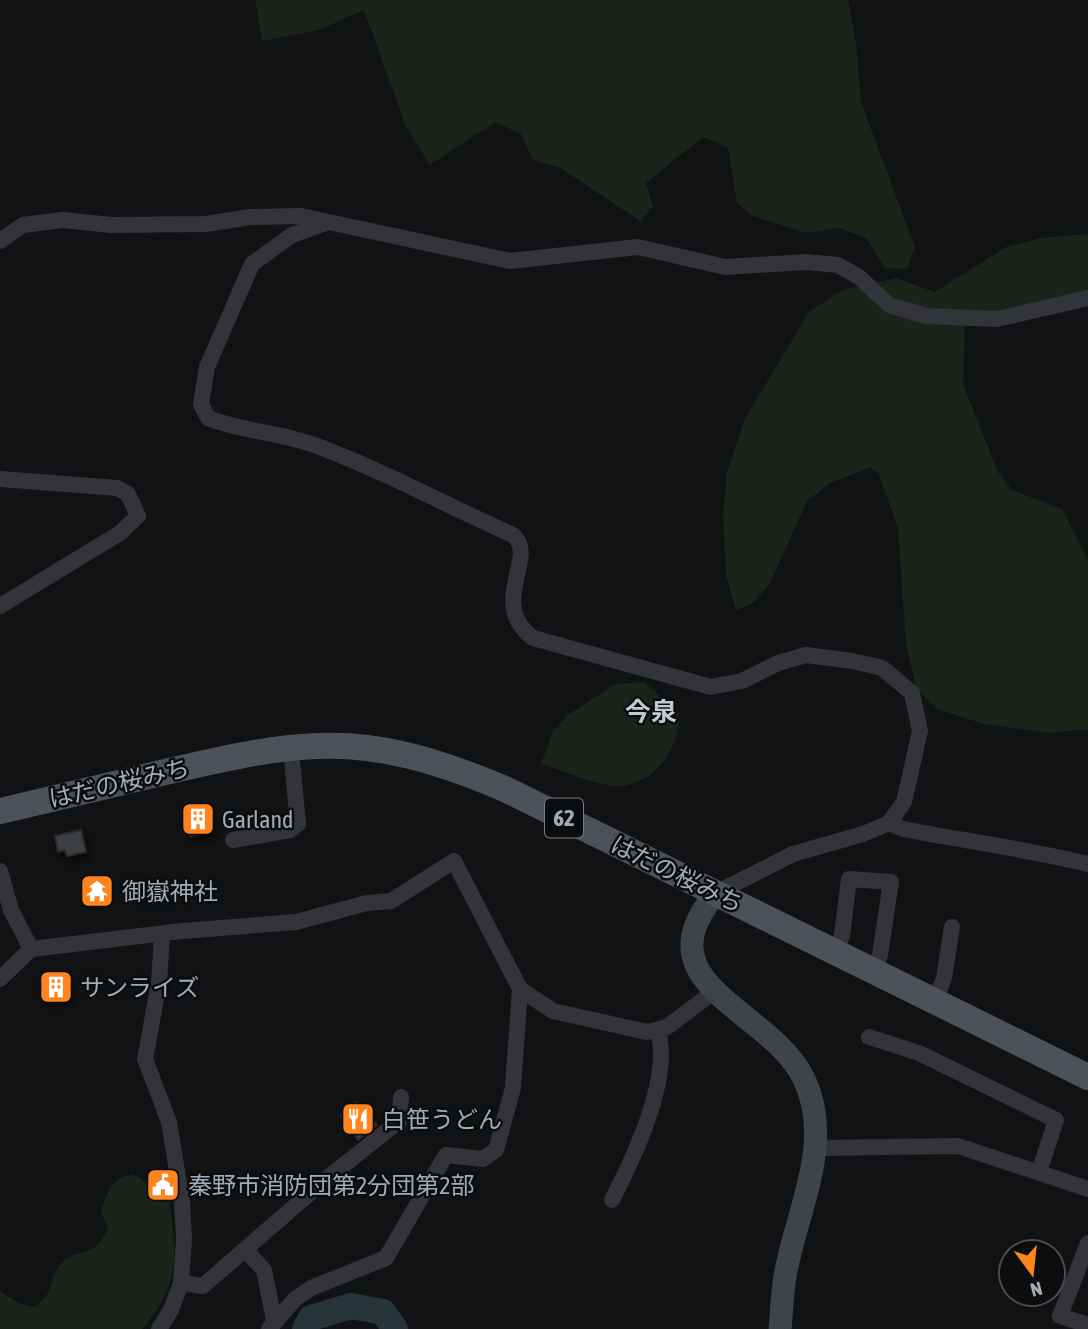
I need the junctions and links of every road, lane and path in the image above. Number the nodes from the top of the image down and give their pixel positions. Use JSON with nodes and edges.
{"nodes":[{"id":1,"x":326,"y":223,"type":"junction"},
{"id":2,"x":0,"y":241,"type":"edge"},
{"id":3,"x":1088,"y":298,"type":"edge"},
{"id":4,"x":0,"y":479,"type":"edge"},
{"id":5,"x":0,"y":606,"type":"edge"},
{"id":6,"x":291,"y":748,"type":"junction"},
{"id":7,"x":0,"y":811,"type":"edge"},
{"id":8,"x":889,"y":823,"type":"junction"},
{"id":9,"x":233,"y":840,"type":"dead end"},
{"id":10,"x":1088,"y":864,"type":"edge"},
{"id":11,"x":0,"y":871,"type":"edge"},
{"id":12,"x":716,"y":893,"type":"junction"},
{"id":13,"x":952,"y":927,"type":"dead end"},
{"id":14,"x":162,"y":936,"type":"junction"},
{"id":15,"x":31,"y":949,"type":"junction"},
{"id":16,"x":836,"y":952,"type":"junction"},
{"id":17,"x":874,"y":970,"type":"junction"},
{"id":18,"x":0,"y":979,"type":"edge"},
{"id":19,"x":520,"y":989,"type":"junction"},
{"id":20,"x":715,"y":991,"type":"junction"},
{"id":21,"x":935,"y":1001,"type":"junction"},
{"id":22,"x":658,"y":1031,"type":"junction"},
{"id":23,"x":869,"y":1037,"type":"dead end"},
{"id":24,"x":1088,"y":1077,"type":"edge"},
{"id":25,"x":401,"y":1097,"type":"dead end"},
{"id":26,"x":816,"y":1148,"type":"junction"},
{"id":27,"x":1039,"y":1172,"type":"junction"},
{"id":28,"x":611,"y":1189,"type":"dead end"},
{"id":29,"x":1088,"y":1189,"type":"edge"},
{"id":30,"x":1088,"y":1243,"type":"edge"},
{"id":31,"x":245,"y":1250,"type":"junction"},
{"id":32,"x":181,"y":1283,"type":"junction"},
{"id":33,"x":272,"y":1324,"type":"edge"},
{"id":34,"x":1088,"y":1325,"type":"edge"},
{"id":35,"x":159,"y":1329,"type":"edge"},
{"id":36,"x":780,"y":1329,"type":"edge"}],
"edges":[{"from":1,"to":2,"type":"street"},
{"from":1,"to":3,"type":"street"},
{"from":1,"to":8,"type":"street"},
{"from":4,"to":5,"type":"street"},
{"from":6,"to":7,"type":"main road","name":"はだの桜みち","number":"62"},
{"from":6,"to":9,"type":"street"},
{"from":6,"to":12,"type":"main road","name":"はだの桜みち","number":"62"},
{"from":8,"to":10,"type":"street"},
{"from":8,"to":12,"type":"street"},
{"from":11,"to":15,"type":"street"},
{"from":12,"to":16,"type":"main road","name":"はだの桜みち","number":"62"},
{"from":12,"to":20,"type":"street"},
{"from":13,"to":21,"type":"street"},
{"from":14,"to":15,"type":"street"},
{"from":14,"to":19,"type":"street"},
{"from":14,"to":32,"type":"street"},
{"from":15,"to":18,"type":"street"},
{"from":16,"to":17,"type":"main road","name":"はだの桜みち","number":"62"},
{"from":16,"to":17,"type":"street"},
{"from":17,"to":21,"type":"main road","name":"はだの桜みち","number":"62"},
{"from":19,"to":22,"type":"street"},
{"from":19,"to":33,"type":"street"},
{"from":20,"to":22,"type":"street"},
{"from":20,"to":26,"type":"street"},
{"from":21,"to":24,"type":"main road","name":"はだの桜みち","number":"62"},
{"from":22,"to":28,"type":"street"},
{"from":23,"to":27,"type":"street"},
{"from":25,"to":31,"type":"street"},
{"from":26,"to":27,"type":"street"},
{"from":26,"to":36,"type":"street"},
{"from":27,"to":29,"type":"street"},
{"from":30,"to":34,"type":"street"},
{"from":31,"to":32,"type":"street"},
{"from":31,"to":33,"type":"street"},
{"from":32,"to":35,"type":"street"}]}
